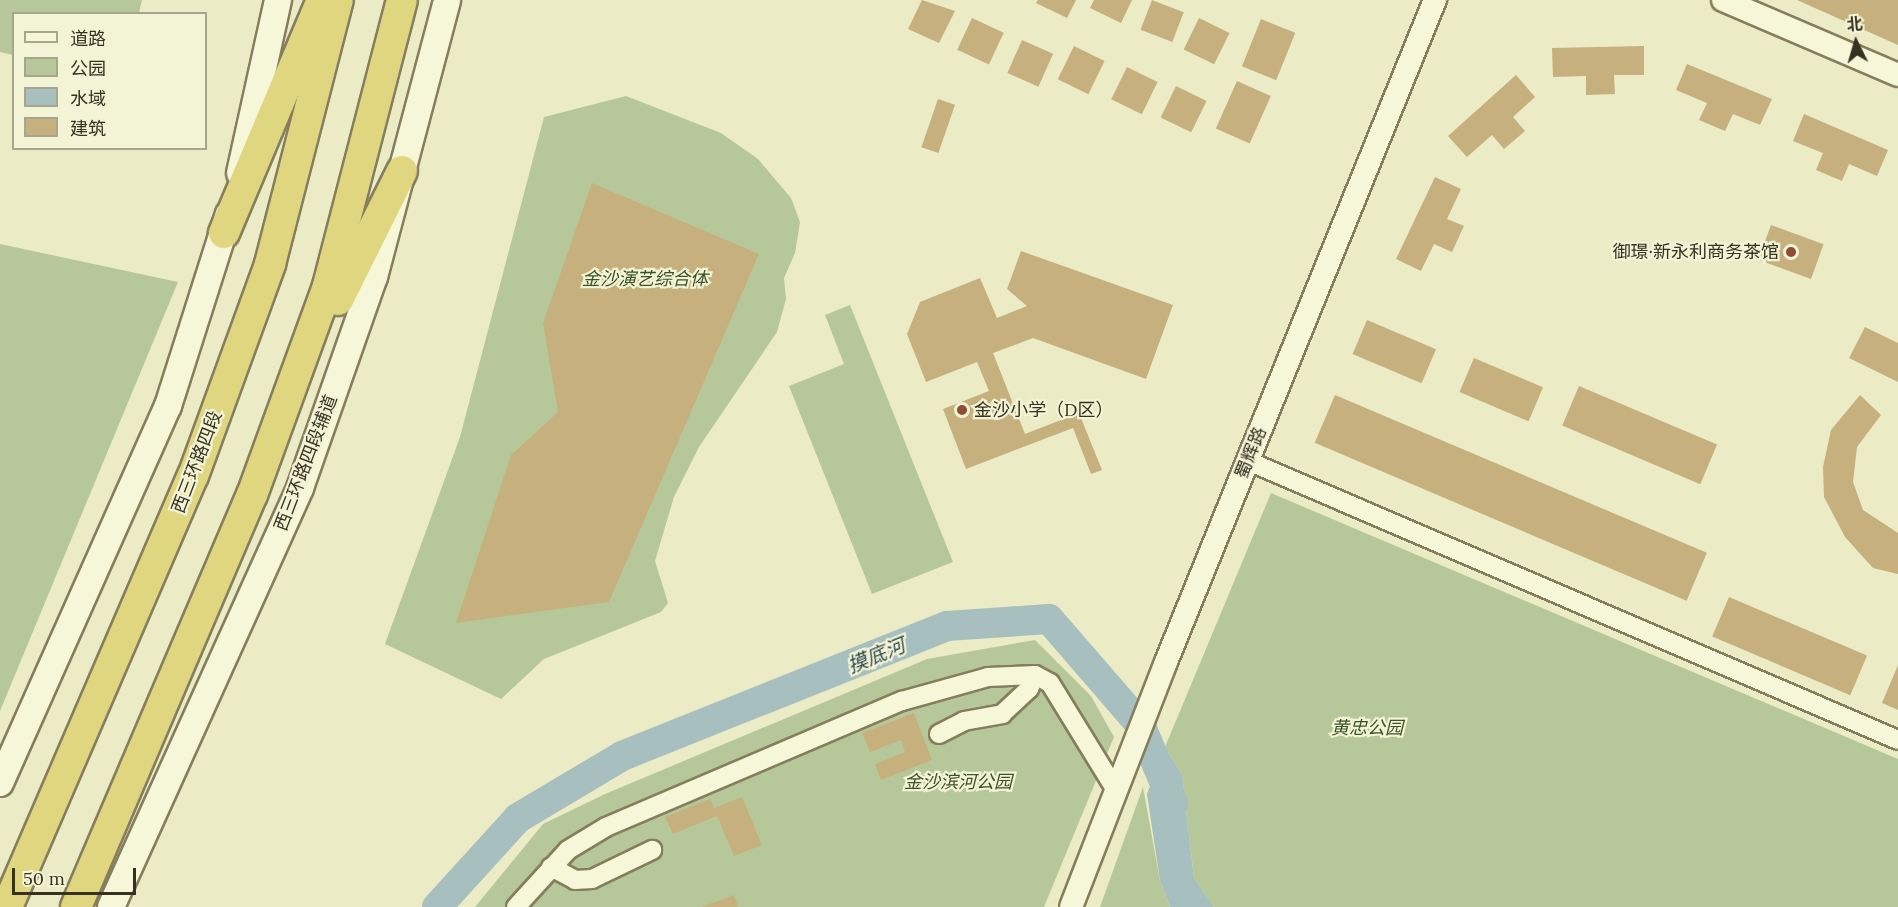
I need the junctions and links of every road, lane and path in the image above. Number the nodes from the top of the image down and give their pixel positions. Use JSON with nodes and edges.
{"nodes":[{"id":1,"x":278,"y":0,"type":"edge"},
{"id":2,"x":322,"y":0,"type":"edge"},
{"id":3,"x":339,"y":0,"type":"edge"},
{"id":4,"x":402,"y":0,"type":"edge"},
{"id":5,"x":447,"y":0,"type":"edge"},
{"id":6,"x":1435,"y":0,"type":"edge"},
{"id":7,"x":1723,"y":0,"type":"edge"},
{"id":8,"x":1898,"y":75,"type":"edge"},
{"id":9,"x":402,"y":171,"type":"junction"},
{"id":10,"x":224,"y":233,"type":"junction"},
{"id":11,"x":281,"y":416,"type":"junction"},
{"id":12,"x":1248,"y":461,"type":"junction"},
{"id":13,"x":1035,"y":675,"type":"junction"},
{"id":14,"x":939,"y":734,"type":"dead end"},
{"id":15,"x":1898,"y":740,"type":"edge"},
{"id":16,"x":0,"y":783,"type":"edge"},
{"id":17,"x":1117,"y":792,"type":"junction"},
{"id":18,"x":652,"y":850,"type":"dead end"},
{"id":19,"x":551,"y":867,"type":"junction"},
{"id":20,"x":7,"y":907,"type":"edge"},
{"id":21,"x":76,"y":907,"type":"edge"},
{"id":22,"x":111,"y":907,"type":"edge"},
{"id":23,"x":516,"y":907,"type":"edge"},
{"id":24,"x":1071,"y":907,"type":"edge"}],
"edges":[{"from":1,"to":10,"type":"main road"},
{"from":2,"to":10,"type":"highway"},
{"from":3,"to":20,"type":"highway","name":"西三环路四段"},
{"from":4,"to":11,"type":"highway"},
{"from":5,"to":9,"type":"main road","name":"西三环路四段辅道"},
{"from":6,"to":12,"type":"street","name":"蜀辉路"},
{"from":7,"to":8,"type":"street"},
{"from":9,"to":11,"type":"highway"},
{"from":9,"to":22,"type":"main road","name":"西三环路四段辅道"},
{"from":10,"to":16,"type":"main road"},
{"from":11,"to":21,"type":"highway"},
{"from":12,"to":15,"type":"street"},
{"from":12,"to":17,"type":"street","name":"蜀辉路"},
{"from":13,"to":14,"type":"street"},
{"from":13,"to":17,"type":"street"},
{"from":13,"to":19,"type":"street"},
{"from":17,"to":24,"type":"street","name":"蜀辉路"},
{"from":18,"to":19,"type":"street"},
{"from":19,"to":23,"type":"street"}]}
